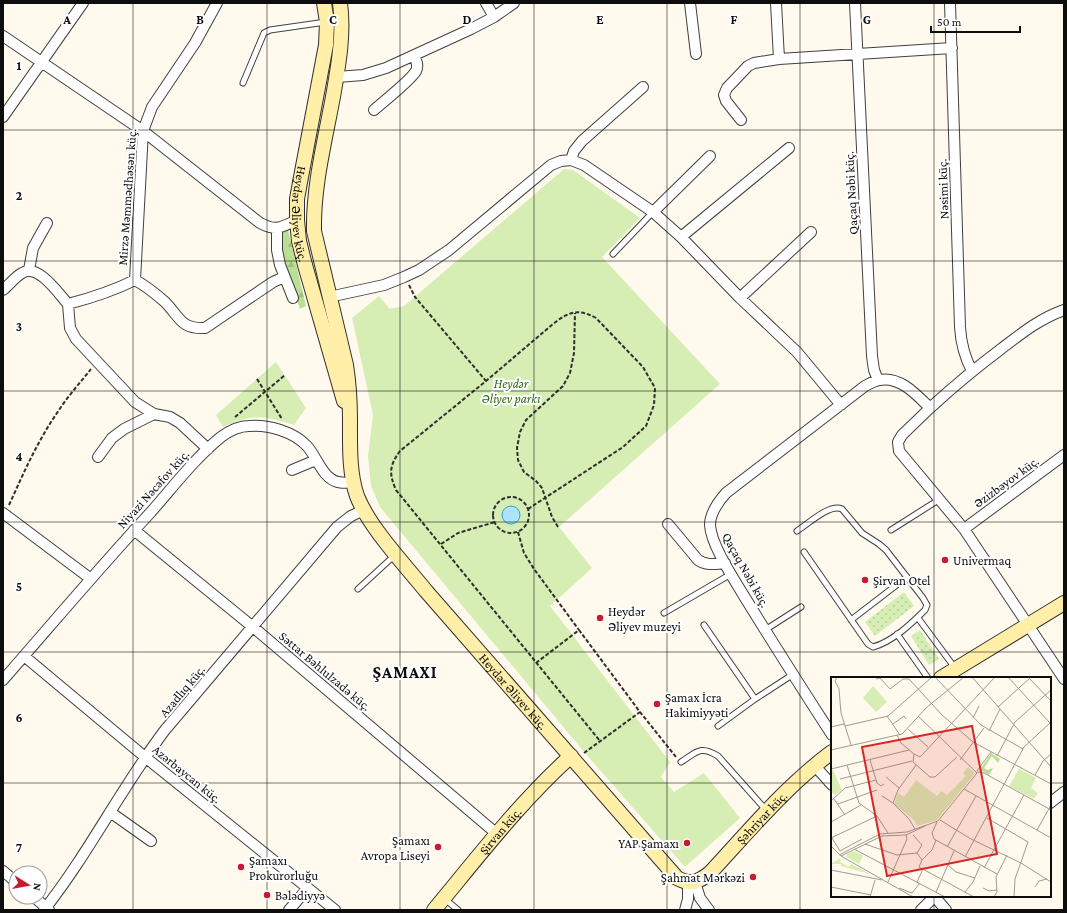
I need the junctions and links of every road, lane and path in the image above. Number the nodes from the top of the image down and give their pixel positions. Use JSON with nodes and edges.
{"nodes":[{"id":1,"x":83,"y":3,"type":"edge"},
{"id":2,"x":217,"y":3,"type":"edge"},
{"id":3,"x":324,"y":3,"type":"edge"},
{"id":4,"x":340,"y":3,"type":"edge"},
{"id":5,"x":486,"y":3,"type":"edge"},
{"id":6,"x":514,"y":3,"type":"edge"},
{"id":7,"x":690,"y":3,"type":"edge"},
{"id":8,"x":776,"y":3,"type":"edge"},
{"id":9,"x":855,"y":3,"type":"edge"},
{"id":10,"x":950,"y":3,"type":"edge"},
{"id":11,"x":494,"y":17,"type":"junction"},
{"id":12,"x":327,"y":22,"type":"junction"},
{"id":13,"x":3,"y":36,"type":"edge"},
{"id":14,"x":952,"y":48,"type":"junction"},
{"id":15,"x":696,"y":54,"type":"dead end"},
{"id":16,"x":857,"y":54,"type":"junction"},
{"id":17,"x":414,"y":56,"type":"junction"},
{"id":18,"x":779,"y":59,"type":"junction"},
{"id":19,"x":41,"y":62,"type":"junction"},
{"id":20,"x":337,"y":77,"type":"junction"},
{"id":21,"x":243,"y":84,"type":"dead end"},
{"id":22,"x":643,"y":88,"type":"dead end"},
{"id":23,"x":374,"y":110,"type":"dead end"},
{"id":24,"x":3,"y":117,"type":"edge"},
{"id":25,"x":741,"y":120,"type":"dead end"},
{"id":26,"x":143,"y":131,"type":"junction"},
{"id":27,"x":789,"y":148,"type":"dead end"},
{"id":28,"x":710,"y":156,"type":"dead end"},
{"id":29,"x":571,"y":160,"type":"junction"},
{"id":30,"x":653,"y":212,"type":"junction"},
{"id":31,"x":297,"y":220,"type":"junction"},
{"id":32,"x":47,"y":223,"type":"dead end"},
{"id":33,"x":277,"y":229,"type":"junction"},
{"id":34,"x":811,"y":232,"type":"dead end"},
{"id":35,"x":682,"y":237,"type":"junction"},
{"id":36,"x":613,"y":254,"type":"dead end"},
{"id":37,"x":29,"y":270,"type":"junction"},
{"id":38,"x":284,"y":277,"type":"junction"},
{"id":39,"x":404,"y":277,"type":"junction"},
{"id":40,"x":135,"y":280,"type":"junction"},
{"id":41,"x":3,"y":290,"type":"edge"},
{"id":42,"x":293,"y":298,"type":"dead end"},
{"id":43,"x":329,"y":298,"type":"junction"},
{"id":44,"x":740,"y":298,"type":"junction"},
{"id":45,"x":68,"y":304,"type":"junction"},
{"id":46,"x":1064,"y":310,"type":"edge"},
{"id":47,"x":574,"y":313,"type":"junction"},
{"id":48,"x":97,"y":362,"type":"junction"},
{"id":49,"x":972,"y":371,"type":"junction"},
{"id":50,"x":285,"y":376,"type":"dead end"},
{"id":51,"x":257,"y":379,"type":"dead end"},
{"id":52,"x":878,"y":380,"type":"junction"},
{"id":53,"x":486,"y":381,"type":"junction"},
{"id":54,"x":265,"y":392,"type":"junction"},
{"id":55,"x":840,"y":404,"type":"junction"},
{"id":56,"x":930,"y":408,"type":"junction"},
{"id":57,"x":154,"y":414,"type":"junction"},
{"id":58,"x":235,"y":417,"type":"dead end"},
{"id":59,"x":350,"y":420,"type":"junction"},
{"id":60,"x":283,"y":422,"type":"dead end"},
{"id":61,"x":208,"y":448,"type":"junction"},
{"id":62,"x":1064,"y":455,"type":"edge"},
{"id":63,"x":98,"y":457,"type":"dead end"},
{"id":64,"x":316,"y":460,"type":"junction"},
{"id":65,"x":292,"y":470,"type":"dead end"},
{"id":66,"x":353,"y":482,"type":"junction"},
{"id":67,"x":546,"y":497,"type":"junction"},
{"id":68,"x":940,"y":499,"type":"junction"},
{"id":69,"x":528,"y":508,"type":"junction"},
{"id":70,"x":364,"y":510,"type":"junction"},
{"id":71,"x":4,"y":514,"type":"edge"},
{"id":72,"x":495,"y":522,"type":"junction"},
{"id":73,"x":668,"y":524,"type":"dead end"},
{"id":74,"x":558,"y":527,"type":"dead end"},
{"id":75,"x":964,"y":529,"type":"junction"},
{"id":76,"x":134,"y":530,"type":"junction"},
{"id":77,"x":891,"y":530,"type":"dead end"},
{"id":78,"x":797,"y":531,"type":"dead end"},
{"id":79,"x":518,"y":532,"type":"junction"},
{"id":80,"x":441,"y":544,"type":"junction"},
{"id":81,"x":804,"y":552,"type":"dead end"},
{"id":82,"x":396,"y":555,"type":"junction"},
{"id":83,"x":726,"y":563,"type":"junction"},
{"id":84,"x":731,"y":574,"type":"junction"},
{"id":85,"x":907,"y":577,"type":"junction"},
{"id":86,"x":91,"y":579,"type":"junction"},
{"id":87,"x":358,"y":590,"type":"dead end"},
{"id":88,"x":1064,"y":603,"type":"edge"},
{"id":89,"x":801,"y":607,"type":"dead end"},
{"id":90,"x":664,"y":613,"type":"dead end"},
{"id":91,"x":918,"y":618,"type":"junction"},
{"id":92,"x":851,"y":620,"type":"junction"},
{"id":93,"x":704,"y":625,"type":"dead end"},
{"id":94,"x":1028,"y":625,"type":"junction"},
{"id":95,"x":253,"y":627,"type":"junction"},
{"id":96,"x":579,"y":630,"type":"junction"},
{"id":97,"x":765,"y":630,"type":"junction"},
{"id":98,"x":897,"y":634,"type":"junction"},
{"id":99,"x":24,"y":656,"type":"junction"},
{"id":100,"x":536,"y":663,"type":"junction"},
{"id":101,"x":955,"y":669,"type":"junction"},
{"id":102,"x":792,"y":675,"type":"junction"},
{"id":103,"x":927,"y":677,"type":"edge"},
{"id":104,"x":943,"y":677,"type":"edge"},
{"id":105,"x":1064,"y":679,"type":"edge"},
{"id":106,"x":3,"y":680,"type":"edge"},
{"id":107,"x":755,"y":699,"type":"junction"},
{"id":108,"x":640,"y":712,"type":"junction"},
{"id":109,"x":718,"y":726,"type":"dead end"},
{"id":110,"x":831,"y":734,"type":"edge"},
{"id":111,"x":600,"y":742,"type":"junction"},
{"id":112,"x":831,"y":753,"type":"edge"},
{"id":113,"x":145,"y":757,"type":"junction"},
{"id":114,"x":573,"y":758,"type":"junction"},
{"id":115,"x":681,"y":762,"type":"joint"},
{"id":116,"x":814,"y":765,"type":"junction"},
{"id":117,"x":831,"y":783,"type":"edge"},
{"id":118,"x":1064,"y":792,"type":"edge"},
{"id":119,"x":1051,"y":802,"type":"edge"},
{"id":120,"x":110,"y":812,"type":"junction"},
{"id":121,"x":767,"y":812,"type":"junction"},
{"id":122,"x":497,"y":834,"type":"junction"},
{"id":123,"x":151,"y":841,"type":"dead end"},
{"id":124,"x":692,"y":882,"type":"junction"},
{"id":125,"x":308,"y":888,"type":"junction"},
{"id":126,"x":933,"y":897,"type":"edge"},
{"id":127,"x":935,"y":897,"type":"edge"},
{"id":128,"x":444,"y":898,"type":"junction"},
{"id":129,"x":46,"y":909,"type":"edge"},
{"id":130,"x":289,"y":910,"type":"edge"},
{"id":131,"x":335,"y":910,"type":"edge"},
{"id":132,"x":434,"y":910,"type":"edge"},
{"id":133,"x":458,"y":910,"type":"edge"},
{"id":134,"x":685,"y":910,"type":"edge"},
{"id":135,"x":709,"y":910,"type":"edge"},
{"id":136,"x":921,"y":910,"type":"edge"},
{"id":137,"x":946,"y":910,"type":"edge"}],
"edges":[{"from":1,"to":19,"type":"street"},
{"from":2,"to":26,"type":"street","name":"Mirzə Məmmədhəsən küç."},
{"from":3,"to":12,"type":"street","name":"Heydər Əliyev küç."},
{"from":4,"to":20,"type":"street"},
{"from":5,"to":11,"type":"street"},
{"from":6,"to":11,"type":"street"},
{"from":7,"to":15,"type":"street"},
{"from":8,"to":18,"type":"street"},
{"from":9,"to":16,"type":"street","name":"Qaçaq Nəbi küç."},
{"from":10,"to":14,"type":"street","name":"Nəsimi küç."},
{"from":11,"to":17,"type":"street"},
{"from":12,"to":21,"type":"lane"},
{"from":12,"to":31,"type":"street","name":"Heydər Əliyev küç."},
{"from":13,"to":19,"type":"street"},
{"from":14,"to":16,"type":"street"},
{"from":14,"to":49,"type":"street","name":"Nəsimi küç."},
{"from":16,"to":18,"type":"street"},
{"from":16,"to":52,"type":"street","name":"Qaçaq Nəbi küç."},
{"from":17,"to":20,"type":"street"},
{"from":17,"to":23,"type":"street"},
{"from":18,"to":25,"type":"street"},
{"from":19,"to":24,"type":"street"},
{"from":19,"to":26,"type":"street"},
{"from":20,"to":43,"type":"street"},
{"from":22,"to":29,"type":"street"},
{"from":26,"to":33,"type":"street"},
{"from":26,"to":40,"type":"street","name":"Mirzə Məmmədhəsən küç."},
{"from":27,"to":35,"type":"street"},
{"from":28,"to":30,"type":"street"},
{"from":29,"to":30,"type":"street"},
{"from":29,"to":39,"type":"street"},
{"from":30,"to":35,"type":"street"},
{"from":30,"to":36,"type":"lane"},
{"from":31,"to":33,"type":"street"},
{"from":31,"to":59,"type":"street","name":"Heydər Əliyev küç."},
{"from":32,"to":37,"type":"street"},
{"from":33,"to":38,"type":"street"},
{"from":34,"to":44,"type":"street"},
{"from":35,"to":44,"type":"street"},
{"from":37,"to":41,"type":"street"},
{"from":37,"to":45,"type":"street"},
{"from":38,"to":40,"type":"street"},
{"from":38,"to":42,"type":"street"},
{"from":39,"to":43,"type":"street"},
{"from":39,"to":53,"type":"path"},
{"from":40,"to":45,"type":"street","name":"Mirzə Məmmədhəsən küç."},
{"from":43,"to":59,"type":"street"},
{"from":44,"to":55,"type":"street"},
{"from":45,"to":48,"type":"street"},
{"from":46,"to":49,"type":"street"},
{"from":47,"to":53,"type":"path"},
{"from":47,"to":67,"type":"path"},
{"from":47,"to":67,"type":"path"},
{"from":48,"to":57,"type":"street"},
{"from":48,"to":71,"type":"path"},
{"from":49,"to":56,"type":"street"},
{"from":50,"to":54,"type":"path"},
{"from":51,"to":54,"type":"path"},
{"from":52,"to":55,"type":"street","name":"Qaçaq Nəbi küç."},
{"from":52,"to":56,"type":"street"},
{"from":53,"to":80,"type":"path"},
{"from":54,"to":58,"type":"path"},
{"from":54,"to":60,"type":"path"},
{"from":55,"to":83,"type":"street","name":"Qaçaq Nəbi küç."},
{"from":56,"to":68,"type":"street"},
{"from":57,"to":61,"type":"street"},
{"from":57,"to":63,"type":"street"},
{"from":59,"to":66,"type":"street","name":"Heydər Əliyev küç."},
{"from":61,"to":64,"type":"street","name":"Niyazi Nəcəfov küç."},
{"from":61,"to":76,"type":"street","name":"Niyazi Nəcəfov küç."},
{"from":62,"to":75,"type":"street","name":"Əzizbəyov küç."},
{"from":64,"to":65,"type":"street"},
{"from":64,"to":66,"type":"street","name":"Niyazi Nəcəfov küç."},
{"from":66,"to":70,"type":"street","name":"Heydər Əliyev küç."},
{"from":67,"to":69,"type":"path"},
{"from":67,"to":74,"type":"path"},
{"from":68,"to":75,"type":"street"},
{"from":68,"to":77,"type":"lane"},
{"from":69,"to":72,"type":"path"},
{"from":69,"to":79,"type":"path"},
{"from":70,"to":82,"type":"street","name":"Heydər Əliyev küç."},
{"from":70,"to":95,"type":"street","name":"Azadlıq küç."},
{"from":71,"to":86,"type":"street"},
{"from":72,"to":79,"type":"path"},
{"from":72,"to":80,"type":"path"},
{"from":73,"to":83,"type":"street"},
{"from":75,"to":94,"type":"street"},
{"from":76,"to":86,"type":"street","name":"Niyazi Nəcəfov küç."},
{"from":76,"to":95,"type":"street","name":"Səttar Bəhlulzadə küç."},
{"from":78,"to":85,"type":"lane"},
{"from":79,"to":96,"type":"path"},
{"from":80,"to":100,"type":"path"},
{"from":81,"to":92,"type":"lane"},
{"from":82,"to":87,"type":"lane"},
{"from":82,"to":114,"type":"street","name":"Heydər Əliyev küç."},
{"from":83,"to":84,"type":"street","name":"Qaçaq Nəbi küç."},
{"from":84,"to":90,"type":"lane"},
{"from":84,"to":97,"type":"street","name":"Qaçaq Nəbi küç."},
{"from":85,"to":91,"type":"lane"},
{"from":85,"to":92,"type":"lane"},
{"from":86,"to":99,"type":"street","name":"Niyazi Nəcəfov küç."},
{"from":88,"to":94,"type":"street"},
{"from":89,"to":97,"type":"lane"},
{"from":91,"to":98,"type":"lane"},
{"from":91,"to":101,"type":"lane"},
{"from":92,"to":98,"type":"lane"},
{"from":93,"to":107,"type":"lane"},
{"from":94,"to":101,"type":"street"},
{"from":94,"to":105,"type":"street"},
{"from":95,"to":113,"type":"street","name":"Azadlıq küç."},
{"from":95,"to":122,"type":"street","name":"Səttar Bəhlulzadə küç."},
{"from":96,"to":100,"type":"path"},
{"from":96,"to":108,"type":"path"},
{"from":97,"to":102,"type":"street","name":"Qaçaq Nəbi küç."},
{"from":98,"to":103,"type":"lane"},
{"from":99,"to":106,"type":"street","name":"Niyazi Nəcəfov küç."},
{"from":99,"to":113,"type":"street","name":"Azərbaycan küç."},
{"from":100,"to":111,"type":"path"},
{"from":101,"to":104,"type":"street"},
{"from":102,"to":107,"type":"lane"},
{"from":102,"to":110,"type":"street","name":"Qaçaq Nəbi küç."},
{"from":107,"to":109,"type":"lane"},
{"from":108,"to":111,"type":"path"},
{"from":108,"to":115,"type":"path"},
{"from":111,"to":114,"type":"path"},
{"from":112,"to":116,"type":"street","name":"Şəhriyar küç."},
{"from":113,"to":120,"type":"street","name":"Azadlıq küç."},
{"from":113,"to":125,"type":"street","name":"Azərbaycan küç."},
{"from":114,"to":122,"type":"street","name":"Şirvan küç."},
{"from":114,"to":124,"type":"street","name":"Heydər Əliyev küç."},
{"from":115,"to":121,"type":"lane"},
{"from":116,"to":117,"type":"street"},
{"from":116,"to":121,"type":"street","name":"Şəhriyar küç."},
{"from":118,"to":119,"type":"street"},
{"from":120,"to":123,"type":"street"},
{"from":120,"to":129,"type":"street","name":"Azadlıq küç."},
{"from":121,"to":124,"type":"street","name":"Şəhriyar küç."},
{"from":122,"to":128,"type":"street","name":"Şirvan küç."},
{"from":124,"to":134,"type":"street"},
{"from":124,"to":135,"type":"street"},
{"from":125,"to":130,"type":"street"},
{"from":125,"to":131,"type":"street","name":"Azərbaycan küç."},
{"from":126,"to":136,"type":"street"},
{"from":127,"to":137,"type":"street"},
{"from":128,"to":132,"type":"street","name":"Şirvan küç."},
{"from":128,"to":133,"type":"lane"}]}
